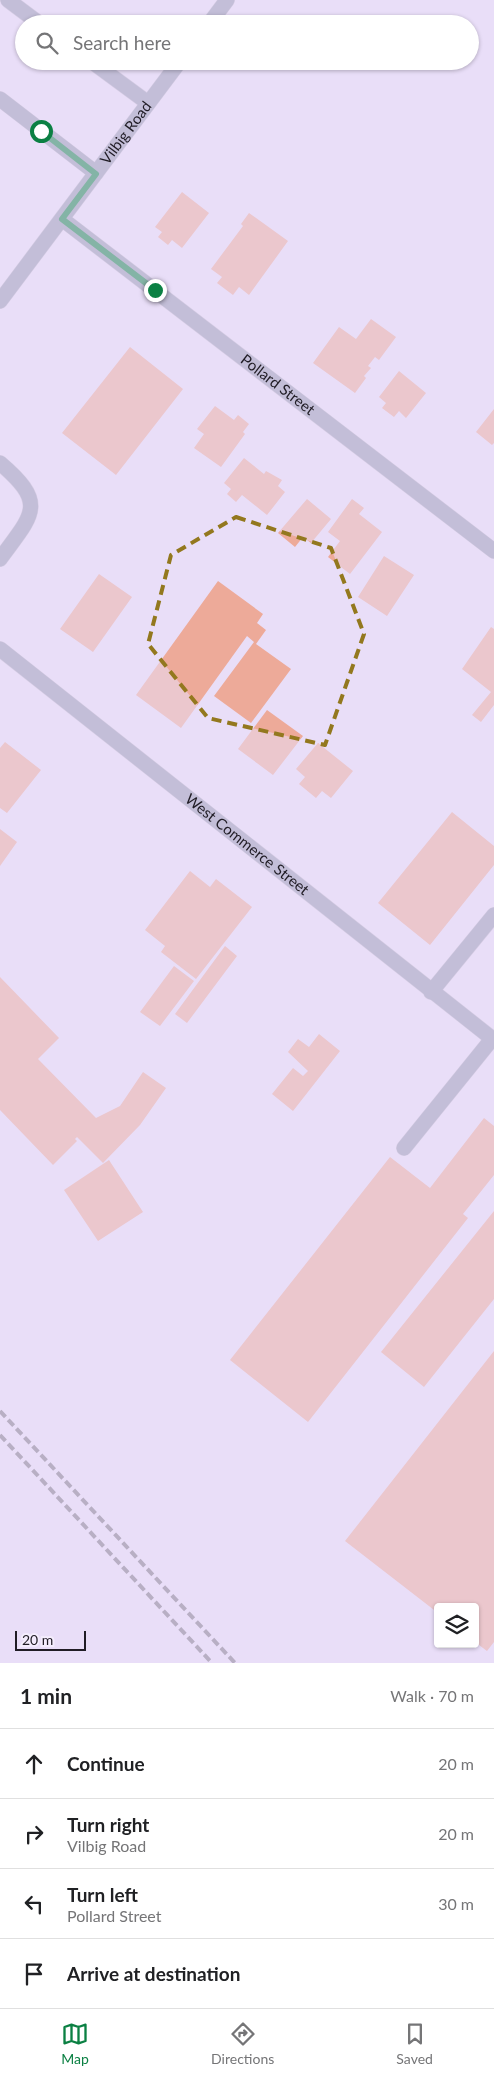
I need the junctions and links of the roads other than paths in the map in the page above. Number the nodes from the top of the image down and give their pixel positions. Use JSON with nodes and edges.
{"nodes":[{"id":1,"x":8,"y":0,"type":"edge"},
{"id":2,"x":227,"y":0,"type":"edge"},
{"id":3,"x":28,"y":15,"type":"edge"},
{"id":4,"x":216,"y":15,"type":"edge"},
{"id":5,"x":103,"y":70,"type":"edge"},
{"id":6,"x":173,"y":70,"type":"edge"},
{"id":7,"x":0,"y":99,"type":"edge"},
{"id":8,"x":148,"y":104,"type":"junction"},
{"id":9,"x":96,"y":174,"type":"junction"},
{"id":10,"x":62,"y":219,"type":"junction"},
{"id":11,"x":0,"y":301,"type":"edge"},
{"id":12,"x":0,"y":463,"type":"edge"},
{"id":13,"x":494,"y":551,"type":"edge"},
{"id":14,"x":0,"y":559,"type":"edge"},
{"id":15,"x":0,"y":649,"type":"edge"},
{"id":16,"x":494,"y":915,"type":"edge"},
{"id":17,"x":431,"y":992,"type":"junction"},
{"id":18,"x":493,"y":1040,"type":"edge"},
{"id":19,"x":404,"y":1148,"type":"dead end"}],
"edges":[{"from":1,"to":3,"type":"street"},
{"from":2,"to":4,"type":"street"},
{"from":5,"to":8,"type":"street"},
{"from":6,"to":8,"type":"street","name":"Vilbig Road"},
{"from":7,"to":9,"type":"street"},
{"from":8,"to":9,"type":"street","name":"Vilbig Road"},
{"from":9,"to":10,"type":"street","name":"Vilbig Road"},
{"from":10,"to":11,"type":"street","name":"Vilbig Road"},
{"from":10,"to":13,"type":"street","name":"Pollard Street"},
{"from":12,"to":14,"type":"street"},
{"from":15,"to":17,"type":"street","name":"West Commerce Street"},
{"from":16,"to":17,"type":"street"},
{"from":17,"to":18,"type":"street","name":"West Commerce Street"},
{"from":18,"to":19,"type":"street"}]}
